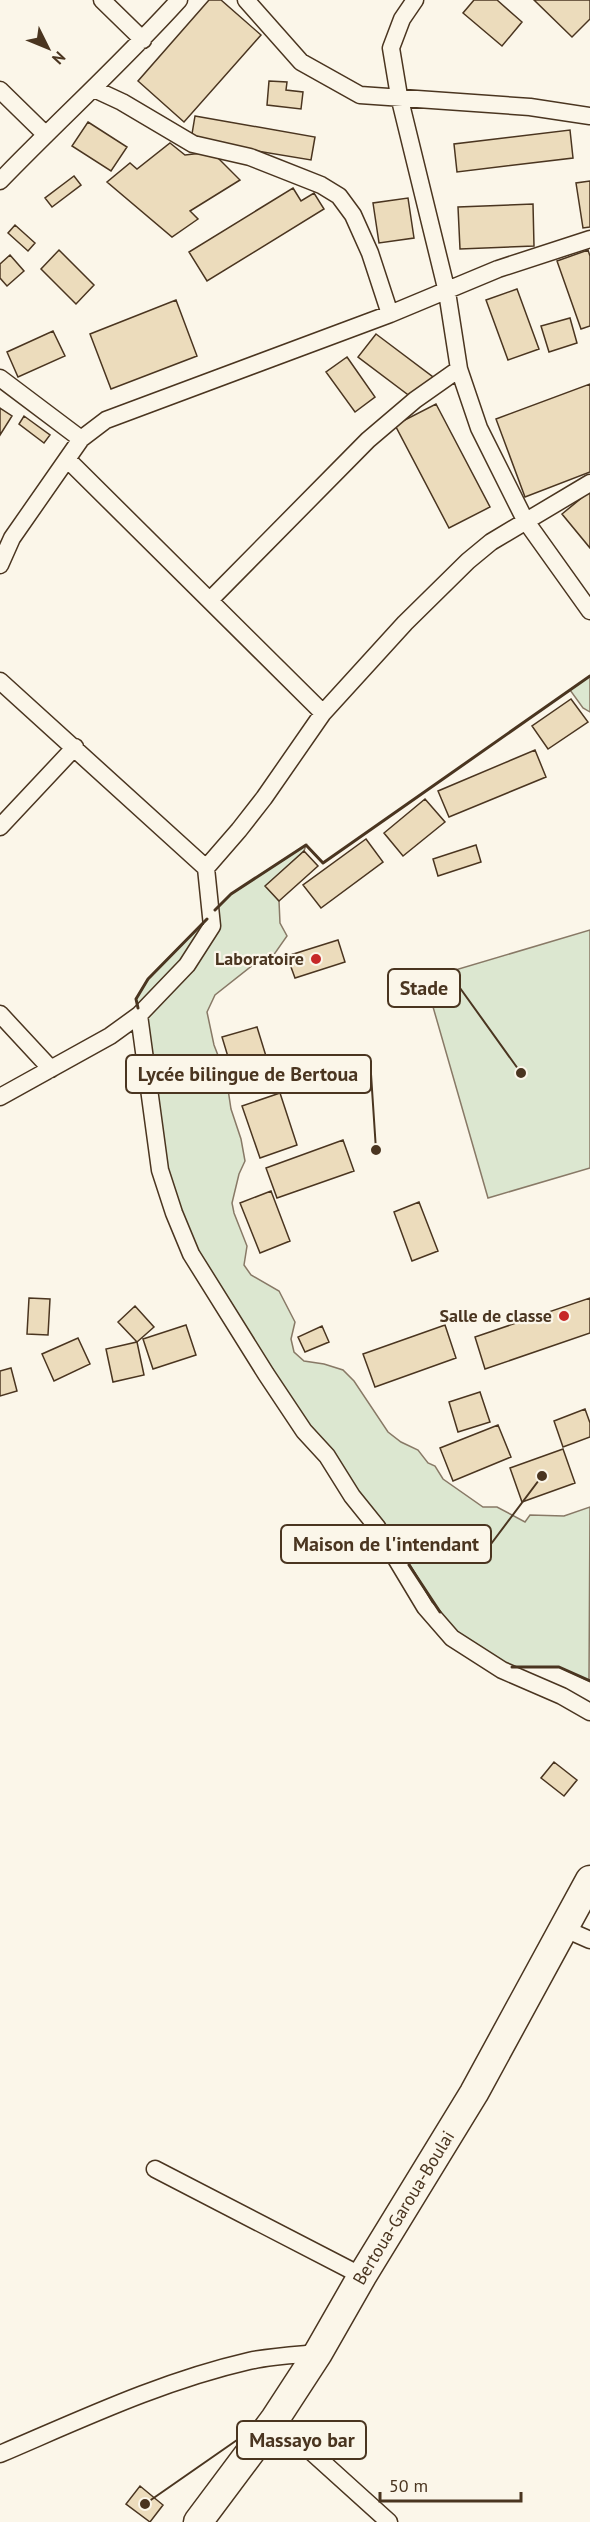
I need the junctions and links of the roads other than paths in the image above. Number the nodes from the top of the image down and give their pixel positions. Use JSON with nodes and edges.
{"nodes":[{"id":1,"x":102,"y":0,"type":"edge"},
{"id":2,"x":179,"y":0,"type":"edge"},
{"id":3,"x":246,"y":0,"type":"edge"},
{"id":4,"x":415,"y":0,"type":"edge"},
{"id":5,"x":143,"y":40,"type":"junction"},
{"id":6,"x":94,"y":89,"type":"junction"},
{"id":7,"x":0,"y":90,"type":"edge"},
{"id":8,"x":399,"y":96,"type":"junction"},
{"id":9,"x":590,"y":116,"type":"edge"},
{"id":10,"x":45,"y":134,"type":"junction"},
{"id":11,"x":0,"y":181,"type":"edge"},
{"id":12,"x":590,"y":239,"type":"edge"},
{"id":13,"x":447,"y":292,"type":"junction"},
{"id":14,"x":390,"y":314,"type":"junction"},
{"id":15,"x":459,"y":369,"type":"junction"},
{"id":16,"x":0,"y":378,"type":"edge"},
{"id":17,"x":81,"y":439,"type":"junction"},
{"id":18,"x":67,"y":459,"type":"junction"},
{"id":19,"x":590,"y":483,"type":"edge"},
{"id":20,"x":525,"y":520,"type":"junction"},
{"id":21,"x":0,"y":565,"type":"edge"},
{"id":22,"x":210,"y":600,"type":"junction"},
{"id":23,"x":590,"y":611,"type":"edge"},
{"id":24,"x":0,"y":681,"type":"edge"},
{"id":25,"x":323,"y":713,"type":"junction"},
{"id":26,"x":75,"y":747,"type":"junction"},
{"id":27,"x":0,"y":827,"type":"edge"},
{"id":28,"x":206,"y":867,"type":"junction"},
{"id":29,"x":0,"y":1014,"type":"edge"},
{"id":30,"x":139,"y":1015,"type":"junction"},
{"id":31,"x":51,"y":1069,"type":"junction"},
{"id":32,"x":0,"y":1097,"type":"edge"},
{"id":33,"x":590,"y":1712,"type":"edge"},
{"id":34,"x":590,"y":1880,"type":"edge"},
{"id":35,"x":577,"y":1934,"type":"edge"},
{"id":36,"x":155,"y":2169,"type":"dead end"},
{"id":37,"x":362,"y":2276,"type":"junction"},
{"id":38,"x":318,"y":2353,"type":"junction"},
{"id":39,"x":275,"y":2420,"type":"junction"},
{"id":40,"x":0,"y":2454,"type":"edge"},
{"id":41,"x":198,"y":2522,"type":"edge"},
{"id":42,"x":389,"y":2522,"type":"edge"}],
"edges":[{"from":1,"to":5,"type":"street"},
{"from":2,"to":5,"type":"street"},
{"from":3,"to":8,"type":"street"},
{"from":4,"to":8,"type":"street"},
{"from":5,"to":6,"type":"street"},
{"from":6,"to":10,"type":"street"},
{"from":6,"to":14,"type":"street"},
{"from":7,"to":10,"type":"street"},
{"from":8,"to":9,"type":"street"},
{"from":8,"to":13,"type":"street"},
{"from":10,"to":11,"type":"street"},
{"from":12,"to":13,"type":"street"},
{"from":13,"to":14,"type":"street"},
{"from":13,"to":15,"type":"street"},
{"from":14,"to":17,"type":"street"},
{"from":15,"to":20,"type":"street"},
{"from":15,"to":22,"type":"street"},
{"from":16,"to":17,"type":"street"},
{"from":17,"to":18,"type":"street"},
{"from":18,"to":21,"type":"street"},
{"from":18,"to":22,"type":"street"},
{"from":19,"to":20,"type":"street"},
{"from":20,"to":23,"type":"street"},
{"from":20,"to":25,"type":"street"},
{"from":22,"to":25,"type":"street"},
{"from":24,"to":26,"type":"street"},
{"from":25,"to":28,"type":"street"},
{"from":26,"to":27,"type":"street"},
{"from":26,"to":28,"type":"street"},
{"from":28,"to":30,"type":"street"},
{"from":29,"to":31,"type":"street"},
{"from":30,"to":31,"type":"street"},
{"from":30,"to":33,"type":"street"},
{"from":31,"to":32,"type":"street"},
{"from":34,"to":35,"type":"highway","name":"Bertoua-Garoua-Boulai"},
{"from":35,"to":37,"type":"highway","name":"Bertoua-Garoua-Boulai"},
{"from":36,"to":37,"type":"street"},
{"from":37,"to":38,"type":"highway","name":"Bertoua-Garoua-Boulai"},
{"from":38,"to":39,"type":"highway","name":"Bertoua-Garoua-Boulai"},
{"from":38,"to":40,"type":"street"},
{"from":39,"to":41,"type":"highway","name":"Bertoua-Garoua-Boulai"},
{"from":39,"to":42,"type":"street"}]}
